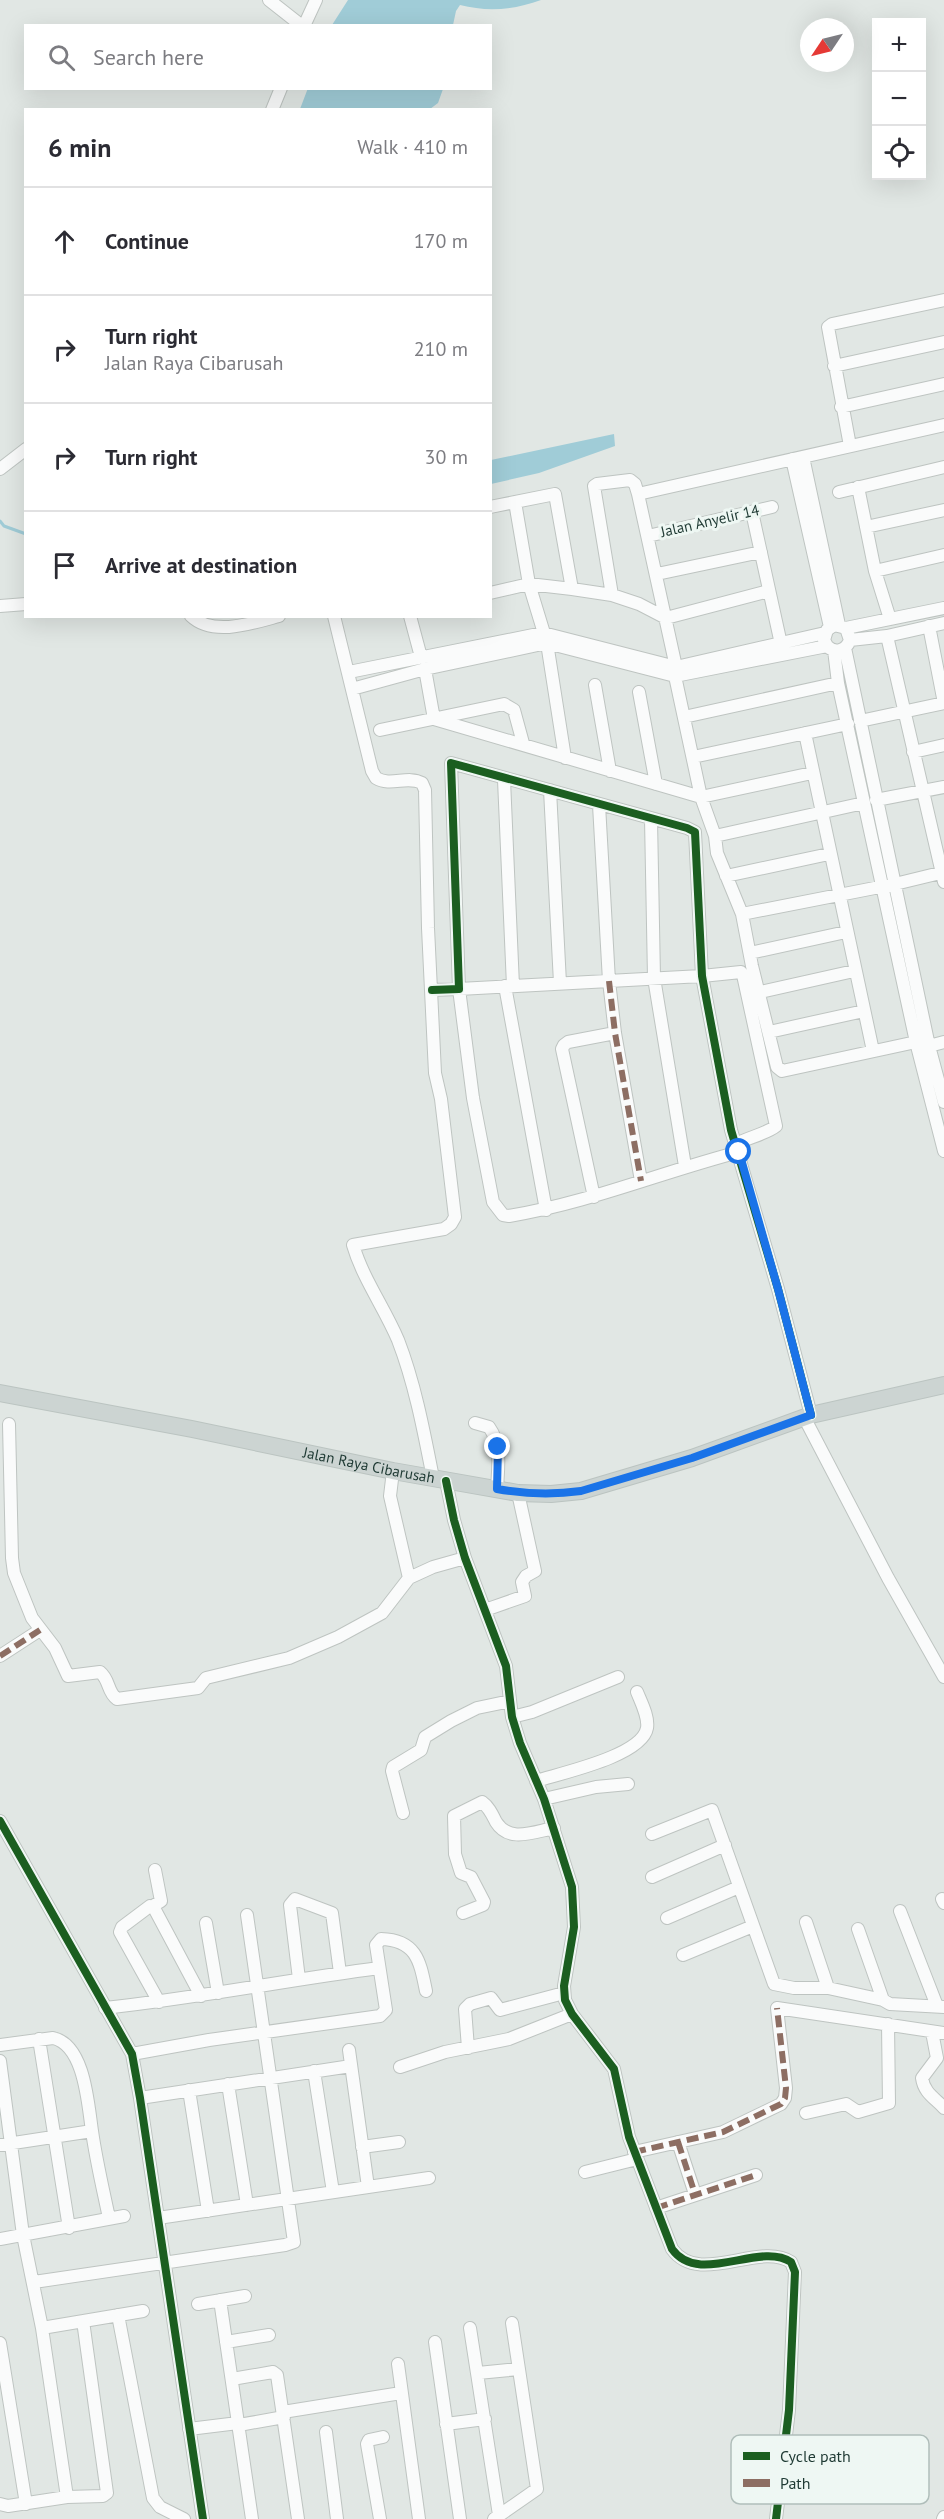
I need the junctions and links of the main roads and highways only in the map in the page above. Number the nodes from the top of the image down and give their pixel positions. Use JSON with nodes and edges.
{"nodes":[{"id":1,"x":944,"y":1385,"type":"edge"},
{"id":2,"x":0,"y":1393,"type":"edge"}],
"edges":[{"from":1,"to":2,"type":"main road","name":"Jalan Raya Cibarusah"}]}
